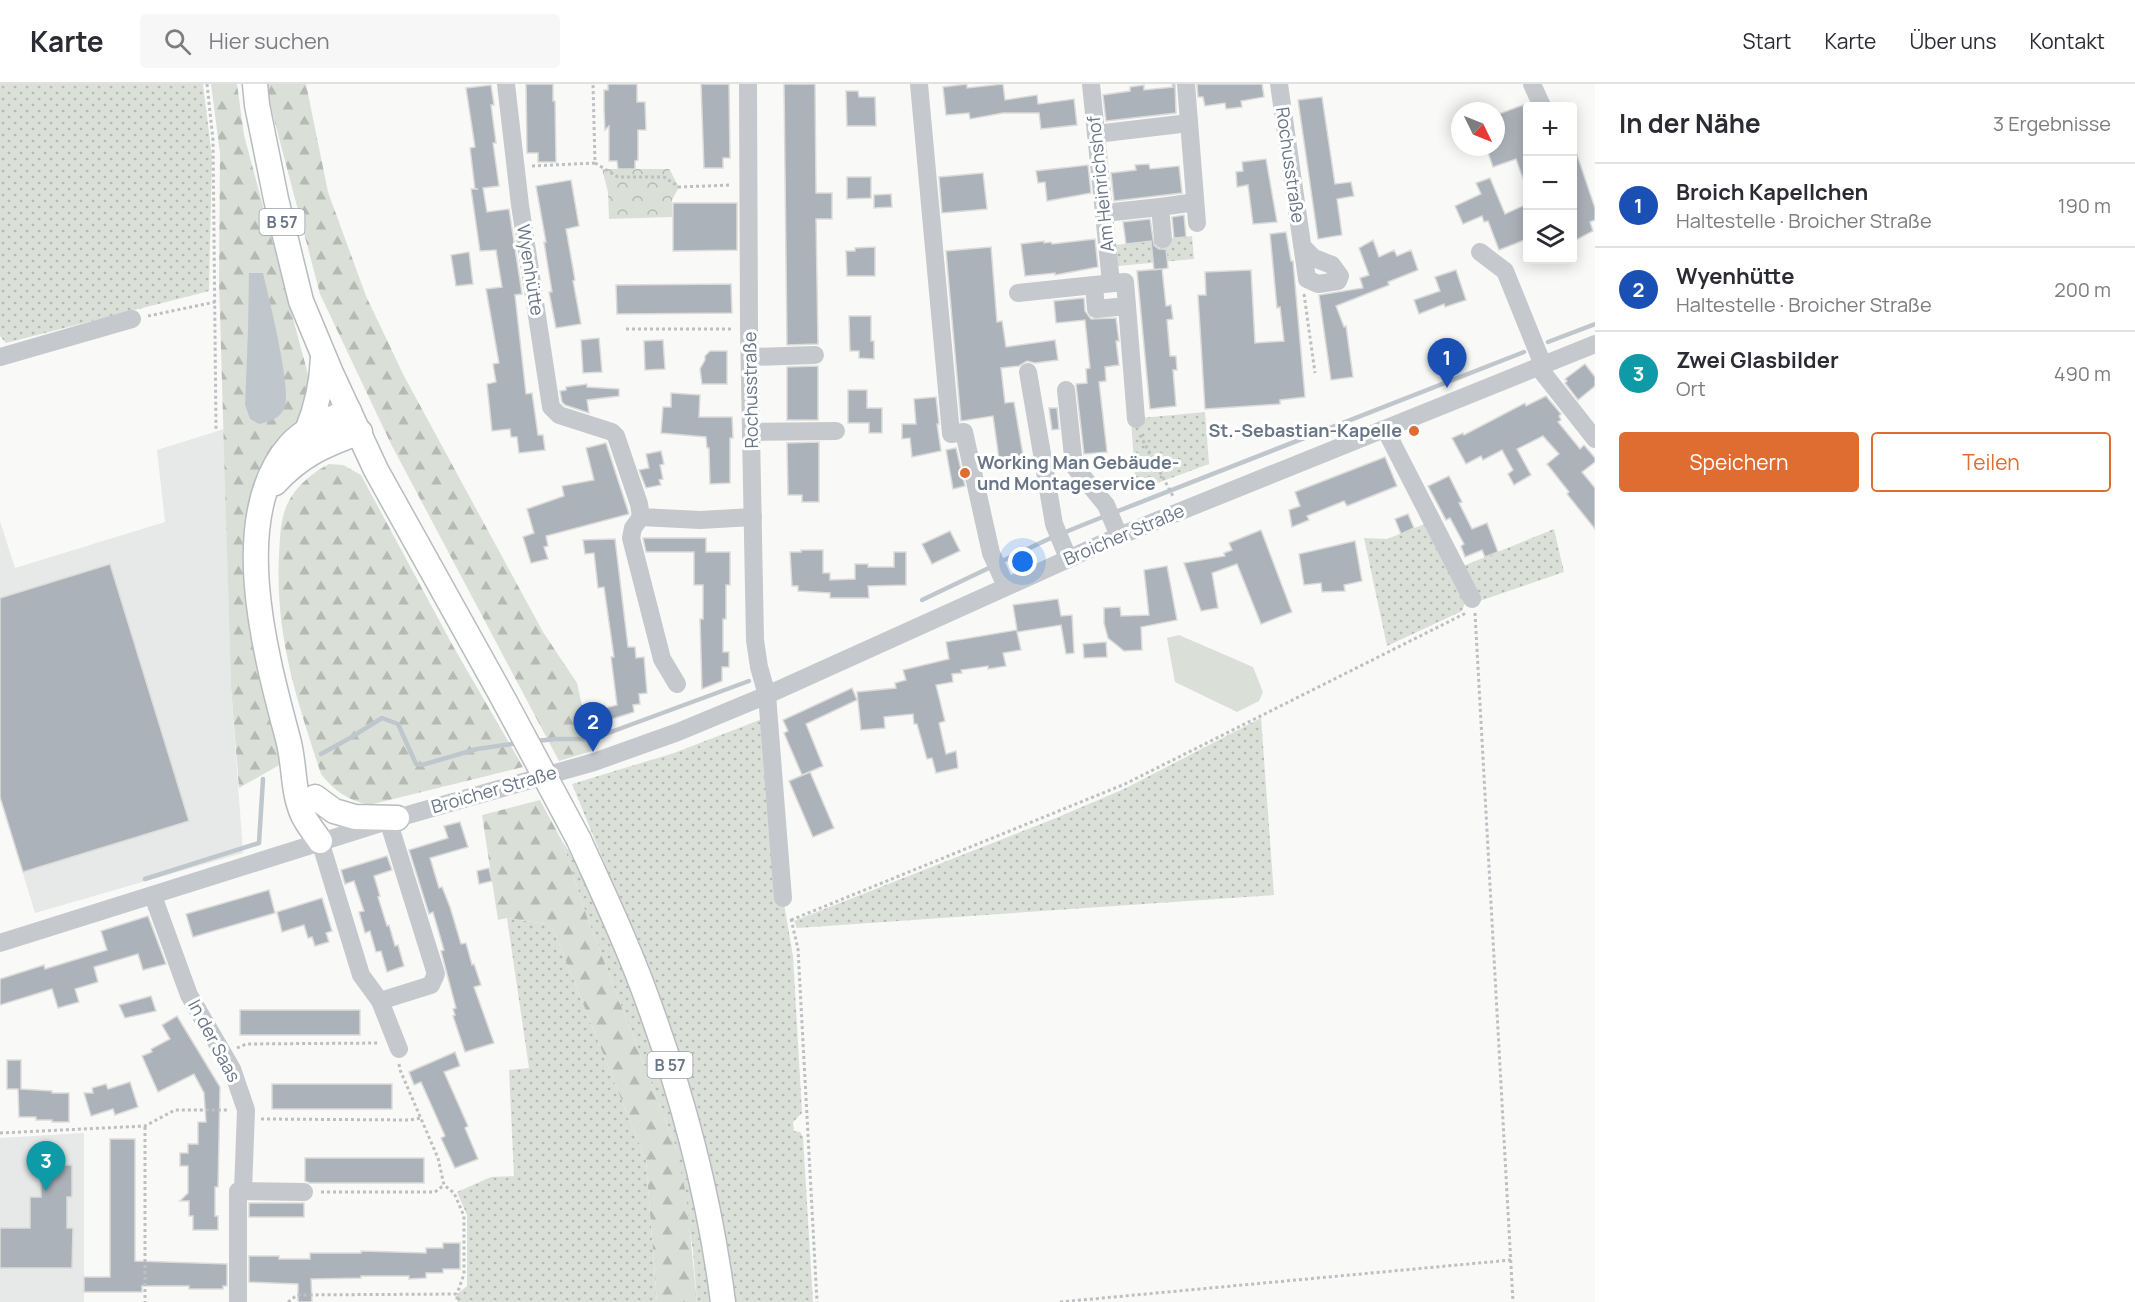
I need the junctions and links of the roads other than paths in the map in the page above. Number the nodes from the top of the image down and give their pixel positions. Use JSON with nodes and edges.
{"nodes":[{"id":1,"x":255,"y":84,"type":"edge"},
{"id":2,"x":506,"y":84,"type":"edge"},
{"id":3,"x":748,"y":84,"type":"edge"},
{"id":4,"x":919,"y":84,"type":"edge"},
{"id":5,"x":1090,"y":84,"type":"edge"},
{"id":6,"x":1186,"y":84,"type":"edge"},
{"id":7,"x":1279,"y":84,"type":"edge"},
{"id":8,"x":1532,"y":84,"type":"edge"},
{"id":9,"x":1540,"y":102,"type":"edge"},
{"id":10,"x":1189,"y":123,"type":"junction"},
{"id":11,"x":1096,"y":134,"type":"junction"},
{"id":12,"x":1190,"y":203,"type":"dead end"},
{"id":13,"x":1160,"y":207,"type":"junction"},
{"id":14,"x":1104,"y":213,"type":"junction"},
{"id":15,"x":1197,"y":223,"type":"dead end"},
{"id":16,"x":1163,"y":239,"type":"dead end"},
{"id":17,"x":1302,"y":246,"type":"junction"},
{"id":18,"x":1480,"y":252,"type":"dead end"},
{"id":19,"x":1102,"y":284,"type":"junction"},
{"id":20,"x":1018,"y":293,"type":"dead end"},
{"id":21,"x":1127,"y":306,"type":"junction"},
{"id":22,"x":132,"y":319,"type":"road end"},
{"id":23,"x":1595,"y":344,"type":"edge"},
{"id":24,"x":815,"y":355,"type":"dead end"},
{"id":25,"x":324,"y":356,"type":"junction"},
{"id":26,"x":0,"y":357,"type":"edge"},
{"id":27,"x":750,"y":357,"type":"junction"},
{"id":28,"x":1542,"y":366,"type":"junction"},
{"id":29,"x":1028,"y":372,"type":"dead end"},
{"id":30,"x":1066,"y":390,"type":"dead end"},
{"id":31,"x":1136,"y":419,"type":"road end"},
{"id":32,"x":354,"y":421,"type":"junction"},
{"id":33,"x":1385,"y":429,"type":"junction"},
{"id":34,"x":836,"y":430,"type":"dead end"},
{"id":35,"x":308,"y":431,"type":"junction"},
{"id":36,"x":751,"y":432,"type":"junction"},
{"id":37,"x":1595,"y":439,"type":"edge"},
{"id":38,"x":264,"y":493,"type":"junction"},
{"id":39,"x":641,"y":517,"type":"junction"},
{"id":40,"x":753,"y":517,"type":"junction"},
{"id":41,"x":1116,"y":530,"type":"junction"},
{"id":42,"x":1066,"y":551,"type":"junction"},
{"id":43,"x":1003,"y":580,"type":"junction"},
{"id":44,"x":1472,"y":599,"type":"dead end"},
{"id":45,"x":677,"y":684,"type":"dead end"},
{"id":46,"x":767,"y":695,"type":"junction"},
{"id":47,"x":289,"y":742,"type":"junction"},
{"id":48,"x":315,"y":797,"type":"junction"},
{"id":49,"x":393,"y":819,"type":"junction"},
{"id":50,"x":320,"y":842,"type":"junction"},
{"id":51,"x":153,"y":896,"type":"junction"},
{"id":52,"x":783,"y":898,"type":"road end"},
{"id":53,"x":0,"y":943,"type":"edge"},
{"id":54,"x":380,"y":1001,"type":"junction"},
{"id":55,"x":397,"y":1043,"type":"road end"},
{"id":56,"x":243,"y":1191,"type":"junction"},
{"id":57,"x":304,"y":1192,"type":"road end"},
{"id":58,"x":238,"y":1302,"type":"edge"},
{"id":59,"x":723,"y":1302,"type":"edge"}],
"edges":[{"from":1,"to":25,"type":"main road","number":"B 57"},
{"from":2,"to":39,"type":"street","name":"Wyenhütte"},
{"from":3,"to":27,"type":"street","name":"Rochusstraße"},
{"from":4,"to":43,"type":"street"},
{"from":5,"to":11,"type":"street","name":"Am Heinrichshof"},
{"from":6,"to":10,"type":"street"},
{"from":7,"to":17,"type":"street","name":"Rochusstraße"},
{"from":8,"to":9,"type":"street"},
{"from":10,"to":11,"type":"street"},
{"from":10,"to":15,"type":"street"},
{"from":11,"to":14,"type":"street","name":"Am Heinrichshof"},
{"from":12,"to":13,"type":"street"},
{"from":13,"to":14,"type":"street"},
{"from":13,"to":16,"type":"street"},
{"from":14,"to":19,"type":"street","name":"Am Heinrichshof"},
{"from":17,"to":17,"type":"street","name":"Rochusstraße"},
{"from":18,"to":28,"type":"street"},
{"from":19,"to":20,"type":"street"},
{"from":19,"to":21,"type":"street"},
{"from":19,"to":21,"type":"street","name":"Am Heinrichshof"},
{"from":21,"to":31,"type":"street"},
{"from":22,"to":26,"type":"street"},
{"from":23,"to":28,"type":"street","name":"Broicher Straße"},
{"from":24,"to":27,"type":"street"},
{"from":25,"to":32,"type":"main road","number":"B 57"},
{"from":25,"to":35,"type":"main road"},
{"from":27,"to":36,"type":"street","name":"Rochusstraße"},
{"from":28,"to":33,"type":"street","name":"Broicher Straße"},
{"from":28,"to":37,"type":"street"},
{"from":29,"to":42,"type":"street"},
{"from":30,"to":41,"type":"street"},
{"from":32,"to":35,"type":"main road"},
{"from":32,"to":38,"type":"main road"},
{"from":32,"to":59,"type":"main road","number":"B 57","bridge":true},
{"from":33,"to":41,"type":"street","name":"Broicher Straße"},
{"from":33,"to":44,"type":"street"},
{"from":34,"to":36,"type":"street"},
{"from":35,"to":38,"type":"main road"},
{"from":36,"to":40,"type":"street","name":"Rochusstraße"},
{"from":38,"to":47,"type":"main road"},
{"from":39,"to":40,"type":"street"},
{"from":39,"to":45,"type":"street"},
{"from":40,"to":46,"type":"street","name":"Rochusstraße"},
{"from":41,"to":42,"type":"street","name":"Broicher Straße"},
{"from":42,"to":43,"type":"street","name":"Broicher Straße"},
{"from":43,"to":46,"type":"street","name":"Broicher Straße"},
{"from":46,"to":49,"type":"street","name":"Broicher Straße"},
{"from":46,"to":52,"type":"street"},
{"from":47,"to":48,"type":"main road"},
{"from":47,"to":50,"type":"main road"},
{"from":48,"to":49,"type":"main road"},
{"from":48,"to":50,"type":"main road"},
{"from":49,"to":50,"type":"street","name":"Broicher Straße"},
{"from":49,"to":54,"type":"street"},
{"from":50,"to":51,"type":"street","name":"Broicher Straße"},
{"from":50,"to":54,"type":"street"},
{"from":51,"to":53,"type":"street","name":"Broicher Straße"},
{"from":51,"to":56,"type":"street","name":"In der Saas"},
{"from":54,"to":55,"type":"street"},
{"from":56,"to":57,"type":"street"},
{"from":56,"to":58,"type":"street","name":"In der Saas"}]}
